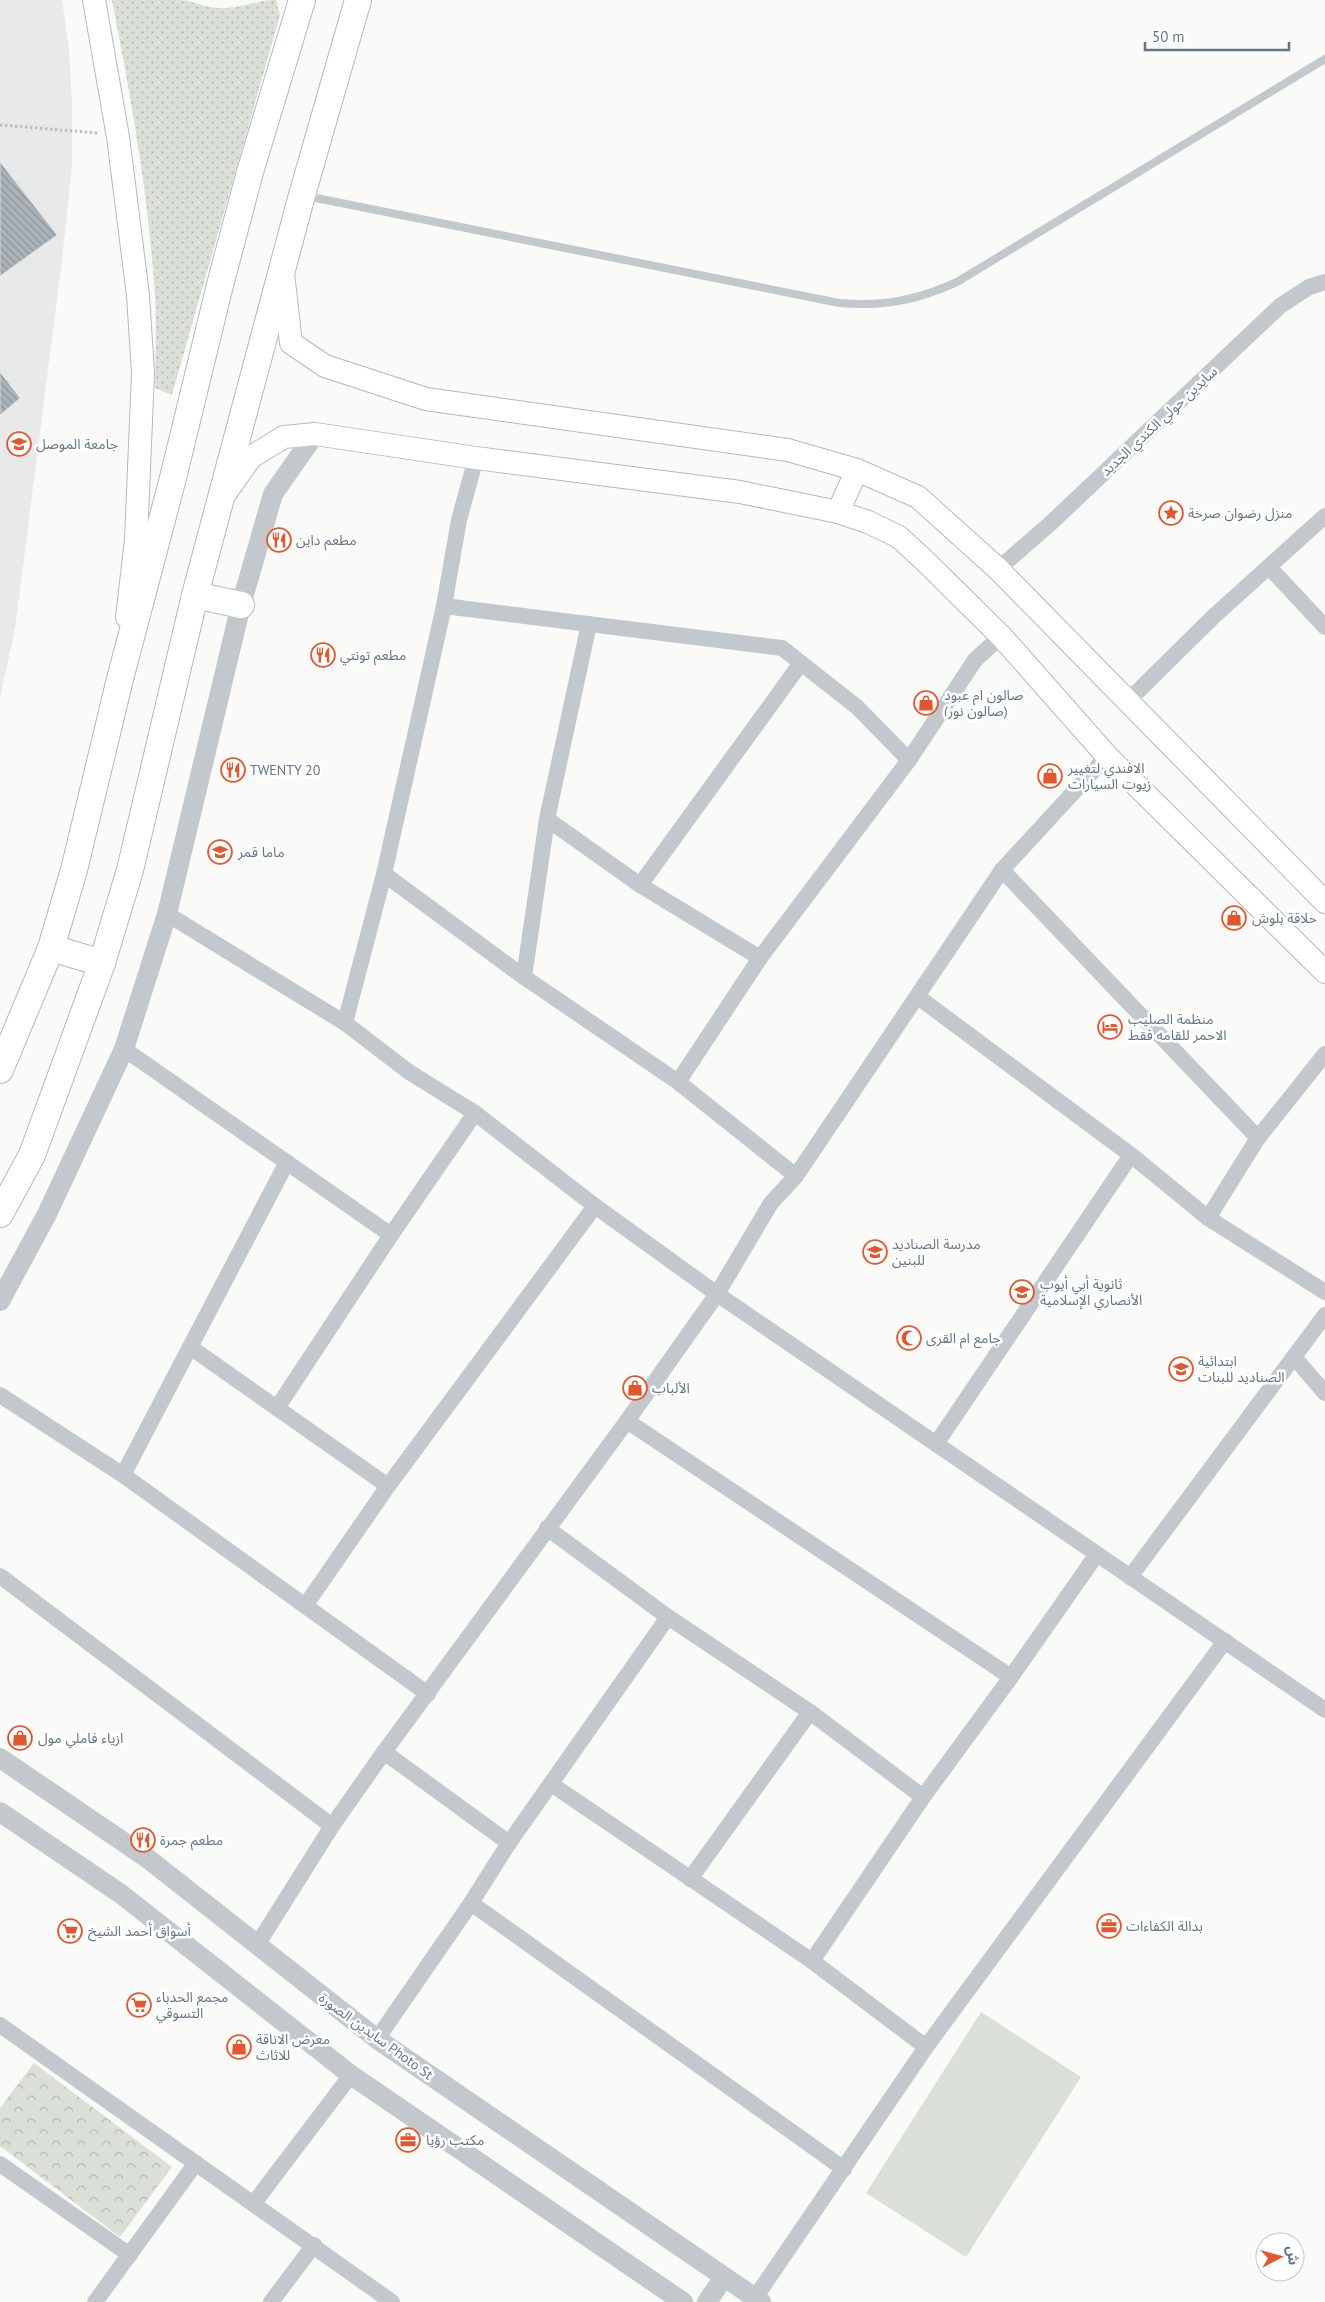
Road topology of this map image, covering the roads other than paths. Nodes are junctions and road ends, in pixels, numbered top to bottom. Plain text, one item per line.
1 (94, 0) edge
2 (302, 0) edge
3 (358, 0) edge
4 (1325, 60) edge
5 (302, 195) junction
6 (282, 269) junction
7 (1325, 282) edge
8 (315, 434) junction
9 (476, 458) junction
10 (857, 470) junction
11 (219, 503) junction
12 (838, 512) junction
13 (1325, 516) edge
14 (1268, 567) junction
15 (998, 569) junction
16 (195, 595) junction
17 (241, 604) junction
18 (444, 606) junction
19 (588, 624) junction
20 (1325, 627) edge
21 (1001, 636) junction
22 (802, 663) junction
23 (120, 679) junction
24 (1128, 701) junction
25 (1107, 756) junction
26 (909, 760) junction
27 (547, 819) junction
28 (1002, 870) junction
29 (384, 874) junction
30 (640, 885) junction
31 (1325, 902) edge
32 (167, 914) junction
33 (51, 948) junction
34 (760, 958) junction
35 (102, 963) junction
36 (1325, 972) edge
37 (524, 977) junction
38 (918, 997) junction
39 (345, 1023) junction
40 (124, 1049) junction
41 (1325, 1054) edge
42 (0, 1070) edge
43 (678, 1082) junction
44 (476, 1112) junction
45 (1258, 1138) junction
46 (1131, 1155) junction
47 (286, 1162) junction
48 (796, 1176) junction
49 (595, 1206) junction
50 (0, 1214) edge
51 (1208, 1218) junction
52 (390, 1235) junction
53 (1325, 1292) edge
54 (717, 1294) junction
55 (0, 1301) edge
56 (1325, 1315) edge
57 (190, 1346) junction
58 (1294, 1357) junction
59 (1325, 1393) edge
60 (0, 1395) edge
61 (277, 1408) junction
62 (628, 1420) junction
63 (936, 1444) junction
64 (123, 1475) junction
65 (388, 1486) junction
66 (547, 1528) junction
67 (1097, 1554) junction
68 (0, 1576) edge
69 (1130, 1577) junction
70 (305, 1606) junction
71 (668, 1617) junction
72 (1225, 1641) junction
73 (1011, 1677) junction
74 (428, 1694) junction
75 (1325, 1710) edge
76 (810, 1712) junction
77 (384, 1752) junction
78 (0, 1758) edge
79 (551, 1784) junction
80 (922, 1796) junction
81 (0, 1812) edge
82 (332, 1826) junction
83 (509, 1843) junction
84 (690, 1879) junction
85 (471, 1903) junction
86 (257, 1945) junction
87 (812, 1961) junction
88 (0, 2025) edge
89 (377, 2039) junction
90 (926, 2047) junction
91 (351, 2075) junction
92 (196, 2163) junction
93 (0, 2164) edge
94 (844, 2169) junction
95 (254, 2203) junction
96 (314, 2245) junction
97 (130, 2255) junction
98 (724, 2277) junction
99 (758, 2300) edge
100 (95, 2302) edge
101 (271, 2302) edge
102 (392, 2302) edge
103 (683, 2302) edge
104 (707, 2302) edge

1 - 23 main road
2 - 23 highway
3 - 5 highway
4 - 5 lane
5 - 6 highway
6 - 10 main road
6 - 11 highway
7 - 15 street, سايدين حولي الكندي الجديد
8 - 9 main road
8 - 11 main road
8 - 17 street
9 - 12 main road
9 - 18 street
10 - 12 main road
10 - 15 main road
11 - 16 highway
12 - 21 main road
13 - 14 street
14 - 20 street
14 - 24 street
15 - 24 main road
16 - 17 highway
16 - 35 highway
17 - 32 street
18 - 19 street
18 - 29 street
19 - 22 street
19 - 27 street
21 - 25 main road
21 - 26 street
22 - 26 street
22 - 30 street
23 - 33 highway
24 - 31 main road
25 - 28 street
25 - 36 main road
26 - 34 street
27 - 30 street
27 - 37 street
28 - 38 street
28 - 45 street
29 - 37 street
29 - 39 street
30 - 34 street
32 - 39 street
32 - 40 street
33 - 35 highway
33 - 42 highway
34 - 43 street
35 - 50 highway
37 - 43 street
38 - 46 street
38 - 48 street
39 - 44 street
40 - 47 street
40 - 55 street
41 - 45 street
43 - 48 street
44 - 49 street
44 - 52 street
45 - 51 street
46 - 51 street
46 - 63 street
47 - 52 street
47 - 57 street
48 - 54 street
49 - 54 street
49 - 65 street
51 - 53 street
52 - 61 street
54 - 62 street
54 - 63 street
56 - 58 street
57 - 61 street
57 - 64 street
58 - 59 street
58 - 69 street
60 - 64 street
61 - 65 street
62 - 66 street
62 - 73 street
63 - 67 street
64 - 70 street
65 - 70 street
66 - 71 street
66 - 74 street
67 - 69 street
67 - 73 street
68 - 82 street
69 - 72 street
70 - 74 street
71 - 76 street
71 - 79 street
72 - 75 street
72 - 90 street
73 - 80 street
74 - 77 street
76 - 80 street
76 - 84 street
77 - 82 street
77 - 83 street
78 - 86 street, سايدين الصورة Photo St
79 - 83 street
79 - 84 street
80 - 87 street
81 - 91 street
82 - 86 street
83 - 85 street
84 - 87 street
85 - 89 street
85 - 94 street
86 - 89 street, سايدين الصورة Photo St
87 - 90 street
88 - 92 street
89 - 98 street, سايدين الصورة Photo St
90 - 94 street
91 - 95 street
91 - 103 street
92 - 95 street
92 - 97 street
93 - 97 street
94 - 99 street
95 - 96 street
96 - 101 street
96 - 102 street
97 - 100 street
98 - 99 street, سايدين الصورة Photo St
98 - 104 street

